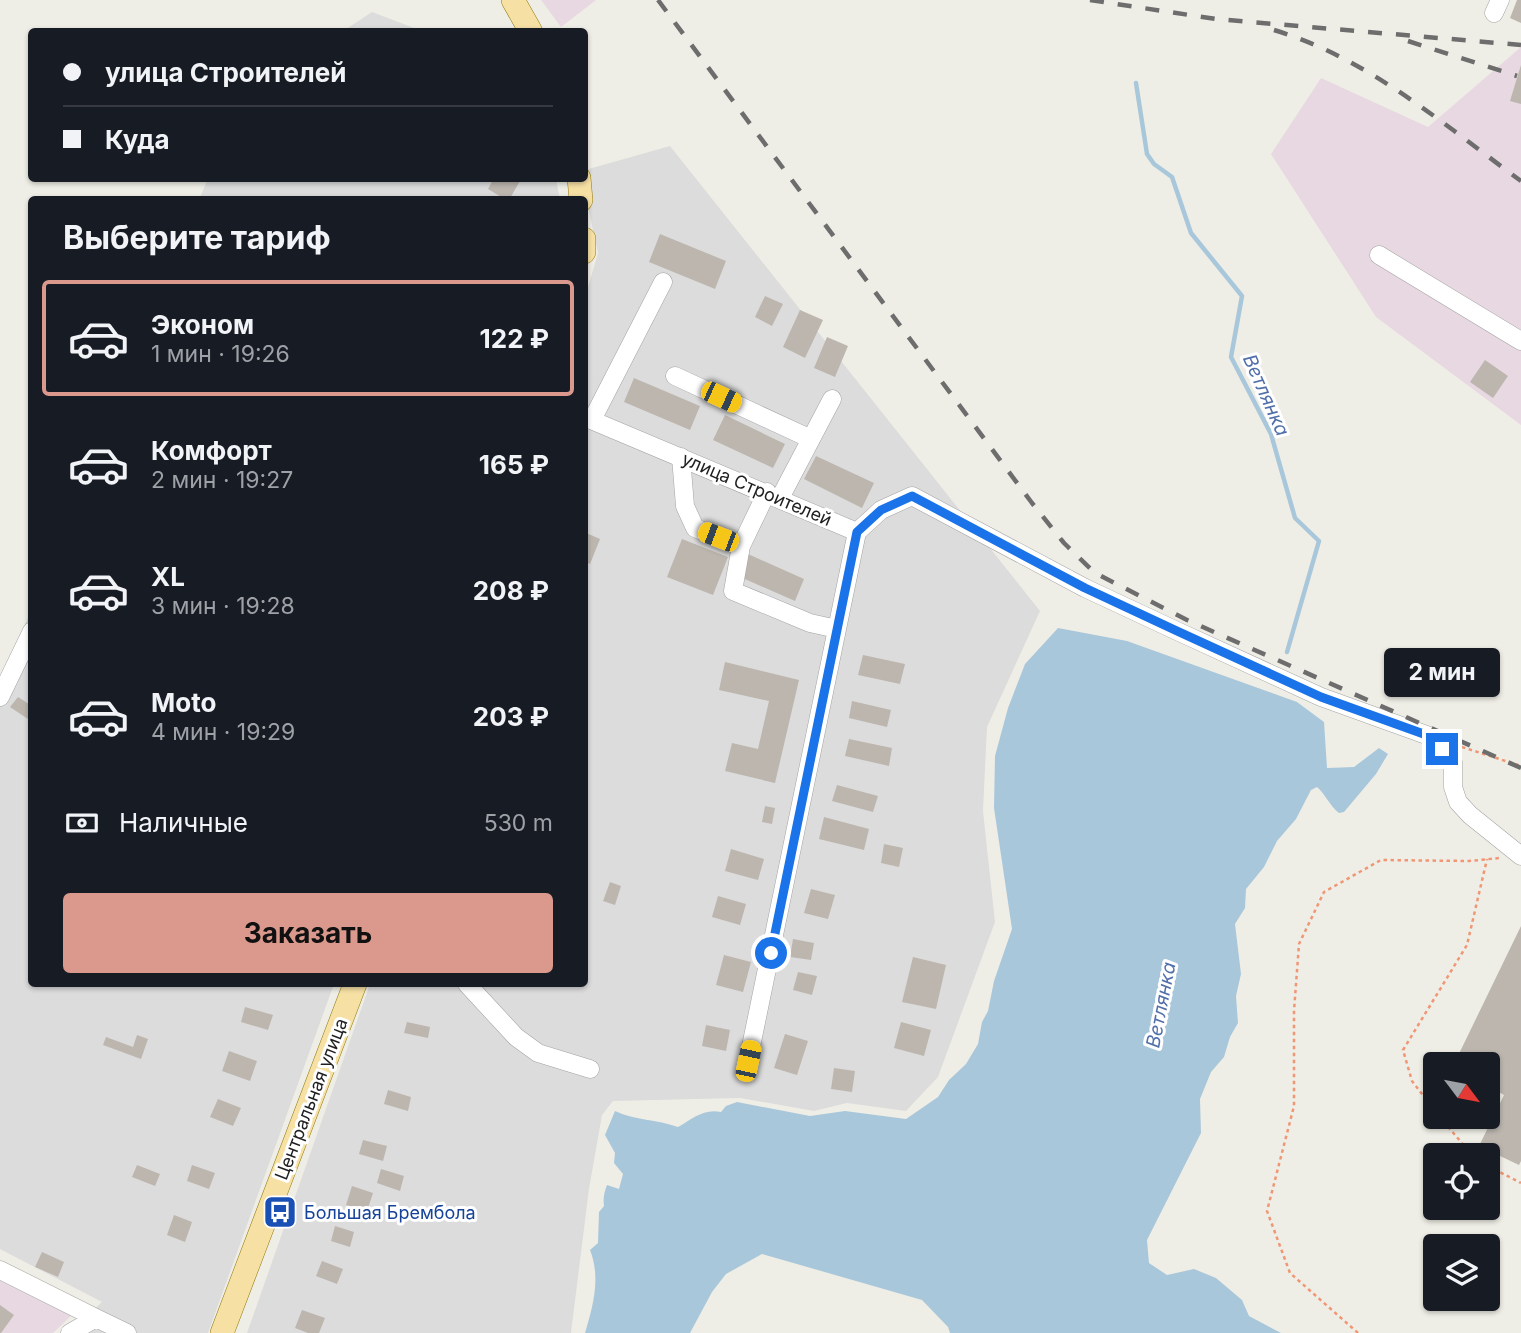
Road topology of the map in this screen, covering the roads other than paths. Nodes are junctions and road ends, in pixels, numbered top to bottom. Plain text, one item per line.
1 (513, 0) edge
2 (529, 28) edge
3 (1379, 255) dead end
4 (663, 282) dead end
5 (1521, 341) edge
6 (675, 376) dead end
7 (832, 399) dead end
8 (588, 419) edge
9 (811, 439) junction
10 (681, 457) junction
11 (773, 495) junction
12 (857, 532) junction
13 (741, 546) junction
14 (837, 629) junction
15 (28, 639) edge
16 (0, 697) edge
17 (1521, 856) edge
18 (354, 987) edge
19 (470, 987) edge
20 (748, 1061) dead end
21 (590, 1069) dead end
22 (0, 1270) edge
23 (96, 1318) junction
24 (70, 1333) edge
25 (127, 1333) edge
26 (222, 1333) edge

1 - 2 main road
3 - 5 street
4 - 8 street
6 - 9 street
7 - 9 street
8 - 10 street, улица Строителей
9 - 11 street
10 - 11 street, улица Строителей
10 - 13 street
11 - 12 street, улица Строителей
11 - 13 street
12 - 14 street
12 - 17 street
13 - 14 street
14 - 20 street
15 - 16 street
18 - 26 main road, Центральная улица
19 - 21 street
22 - 23 street
23 - 24 street
23 - 25 street

